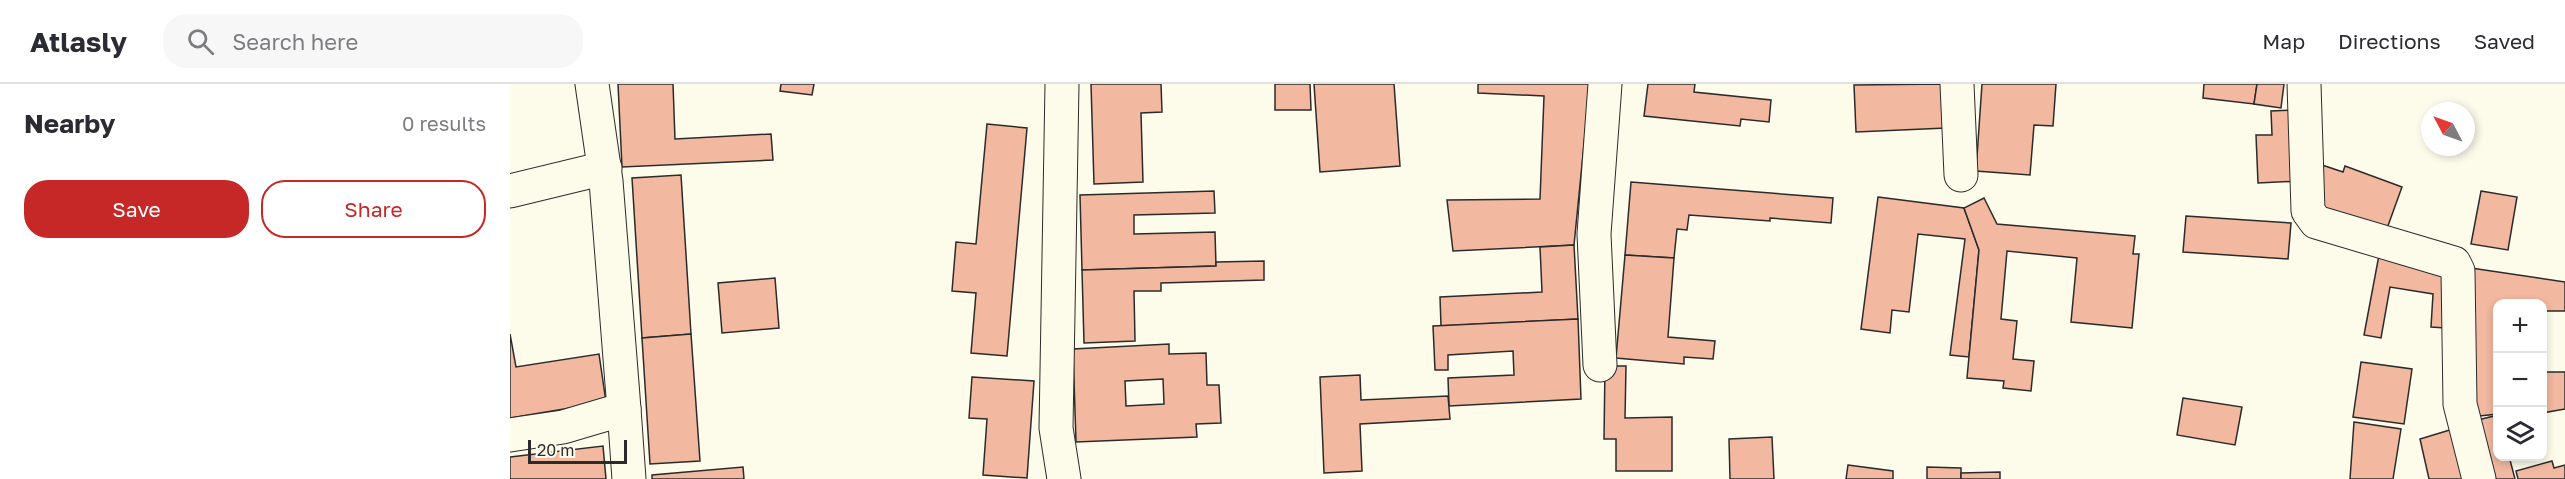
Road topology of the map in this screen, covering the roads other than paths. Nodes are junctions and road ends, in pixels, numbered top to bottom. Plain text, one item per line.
1 (592, 84) edge
2 (1062, 84) edge
3 (1605, 84) edge
4 (1957, 84) edge
5 (2304, 84) edge
6 (605, 168) junction
7 (1961, 175) dead end
8 (510, 191) edge
9 (1600, 365) dead end
10 (624, 409) junction
11 (510, 435) edge
12 (629, 479) edge
13 (1064, 479) edge
14 (2480, 479) edge

1 - 6 street
2 - 13 street
3 - 9 street
4 - 7 street
5 - 14 street
6 - 8 street
6 - 10 street
10 - 11 street
10 - 12 street

